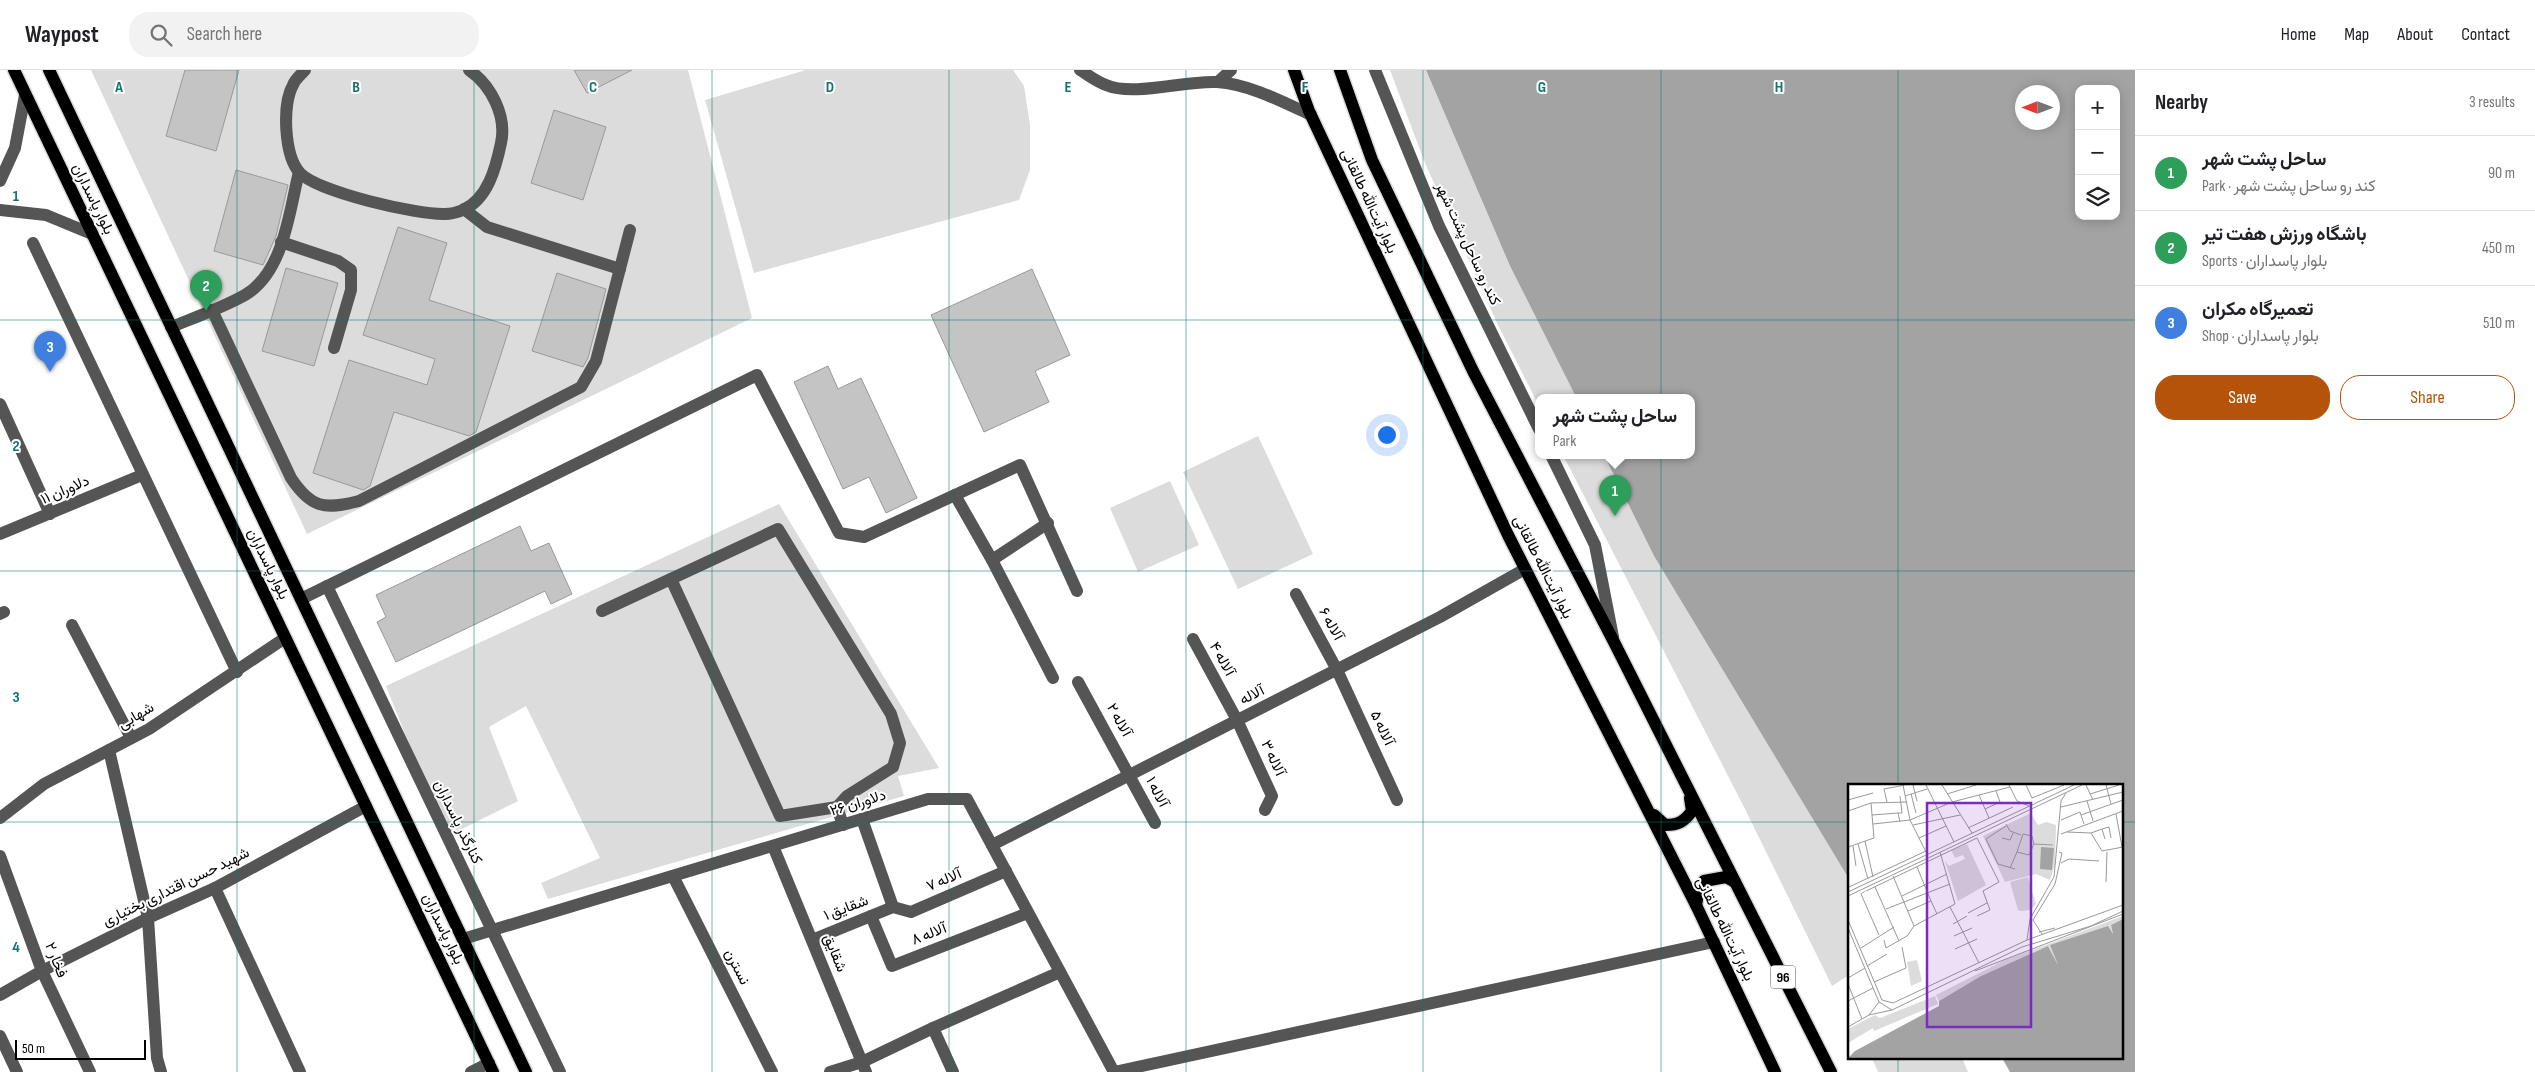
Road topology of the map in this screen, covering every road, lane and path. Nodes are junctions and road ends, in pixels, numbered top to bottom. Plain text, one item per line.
1 (14, 70) edge
2 (49, 70) edge
3 (305, 70) edge
4 (469, 70) edge
5 (1080, 70) edge
6 (1232, 70) edge
7 (1294, 70) edge
8 (1340, 70) edge
9 (1375, 70) edge
10 (1218, 82) junction
11 (26, 95) junction
12 (1311, 115) junction
13 (299, 172) junction
14 (0, 181) edge
15 (464, 209) junction
16 (0, 210) edge
17 (630, 230) dead end
18 (92, 234) junction
19 (281, 242) junction
20 (33, 243) dead end
21 (620, 269) junction
22 (212, 310) junction
23 (171, 327) junction
24 (334, 348) dead end
25 (0, 404) edge
26 (1535, 421) edge
27 (1553, 459) edge
28 (142, 475) junction
29 (955, 495) junction
30 (50, 514) junction
31 (1048, 523) junction
32 (0, 534) edge
33 (992, 560) junction
34 (1525, 569) junction
35 (671, 578) junction
36 (327, 586) junction
37 (1077, 591) dead end
38 (1296, 594) dead end
39 (301, 599) junction
40 (602, 611) dead end
41 (72, 625) dead end
42 (285, 638) junction
43 (1193, 639) dead end
44 (1614, 642) junction
45 (1338, 670) junction
46 (237, 672) junction
47 (1053, 678) dead end
48 (1078, 682) dead end
49 (1238, 720) junction
50 (131, 738) junction
51 (109, 750) junction
52 (1130, 775) junction
53 (1688, 790) junction
54 (1397, 800) dead end
55 (366, 806) junction
56 (837, 806) junction
57 (1265, 810) dead end
58 (1648, 810) junction
59 (0, 818) edge
60 (862, 819) junction
61 (1155, 824) dead end
62 (843, 825) junction
63 (992, 845) junction
64 (773, 846) junction
65 (0, 856) edge
66 (1006, 871) junction
67 (673, 876) junction
68 (1735, 882) junction
69 (215, 888) junction
70 (1696, 905) junction
71 (893, 908) junction
72 (1028, 913) junction
73 (871, 916) junction
74 (148, 918) junction
75 (492, 929) junction
76 (463, 939) junction
77 (812, 940) junction
78 (1714, 942) junction
79 (42, 971) junction
80 (1060, 972) junction
81 (0, 995) edge
82 (933, 1028) junction
83 (0, 1036) edge
84 (864, 1067) edge
85 (491, 1068) edge
86 (17, 1072) edge
87 (90, 1072) edge
88 (161, 1072) edge
89 (300, 1072) edge
90 (471, 1072) edge
91 (526, 1072) edge
92 (560, 1072) edge
93 (772, 1072) edge
94 (830, 1072) edge
95 (953, 1072) edge
96 (1114, 1072) edge
97 (1775, 1072) edge
98 (1831, 1072) edge

1 - 11 main road, بلوار پاسداران
2 - 23 main road, بلوار پاسداران
3 - 13 street
4 - 15 street
5 - 10 street
6 - 10 street
7 - 12 main road, بلوار آیت‌الله طالقانی
8 - 44 main road, بلوار آیت‌الله طالقانی
9 - 26 street, کند رو ساحل پشت شهر
10 - 12 street
11 - 14 street
11 - 18 main road, بلوار پاسداران
12 - 34 main road, بلوار آیت‌الله طالقانی
13 - 15 street
13 - 19 street
15 - 21 street
16 - 18 street
17 - 21 street
18 - 42 main road, بلوار پاسداران
19 - 22 street
19 - 24 street
20 - 28 street
21 - 22 street
22 - 23 street
23 - 39 main road, بلوار پاسداران
25 - 30 street
27 - 44 street
28 - 30 street, دلاوران ۱۱
28 - 46 street
29 - 31 street
29 - 33 street
29 - 36 street
30 - 32 street, دلاوران ۱۱
31 - 33 street
31 - 37 street
33 - 47 street
34 - 45 street, آلاله
34 - 58 main road, بلوار آیت‌الله طالقانی
35 - 40 street
35 - 56 street
35 - 56 street
36 - 39 street
36 - 75 street, کنارگذر پاسداران
38 - 45 street, آلاله ۶
39 - 76 main road, بلوار پاسداران
41 - 50 street
42 - 46 street, شهابی
42 - 55 main road, بلوار پاسداران
43 - 49 street, آلاله ۴
44 - 53 main road, بلوار آیت‌الله طالقانی
45 - 49 street, آلاله
45 - 54 street, آلاله ۵
46 - 50 street, شهابی
48 - 52 street, آلاله ۲
49 - 52 street, آلاله
49 - 57 street, آلاله ۳
50 - 51 street, شهابی
51 - 59 street, شهابی
51 - 74 street
52 - 61 street, آلاله ۱
52 - 63 street, آلاله
53 - 58 main road
53 - 68 main road, بلوار آیت‌الله طالقانی
55 - 69 street, شهید حسن اقتداری بختیاری
55 - 85 main road, بلوار پاسداران
56 - 62 street
58 - 70 main road, بلوار آیت‌الله طالقانی
60 - 62 street, دلاوران ۲۶
60 - 63 street, دلاوران ۲۶
60 - 71 street
62 - 64 street, دلاوران ۲۶
63 - 66 street, دلاوران ۲۶
64 - 67 street, دلاوران ۲۶
64 - 77 street, شقایق
65 - 79 street, فخار ۲
66 - 71 street, آلاله ۷
66 - 72 street, دلاوران ۲۶
67 - 75 street, دلاوران ۲۶
67 - 93 street, نسترن
68 - 70 main road
68 - 98 main road, بلوار آیت‌الله طالقانی / 96
69 - 74 street, شهید حسن اقتداری بختیاری
69 - 89 street
70 - 78 main road, بلوار آیت‌الله طالقانی
71 - 73 street, شقایق ۱
72 - 73 street, آلاله ۸
72 - 80 street, دلاوران ۲۶
73 - 77 street, شقایق ۱
74 - 79 street, شهید حسن اقتداری بختیاری
74 - 88 street
75 - 76 street, دلاوران ۲۶
75 - 92 street, کنارگذر پاسداران
76 - 91 main road, بلوار پاسداران
77 - 84 street, شقایق
78 - 96 street
78 - 97 main road, بلوار آیت‌الله طالقانی
79 - 81 street, شهید حسن اقتداری بختیاری
79 - 87 street, فخار ۲
80 - 82 street
80 - 96 street, دلاوران ۲۶
82 - 84 street
82 - 95 street
83 - 86 street
84 - 94 street
85 - 90 street

